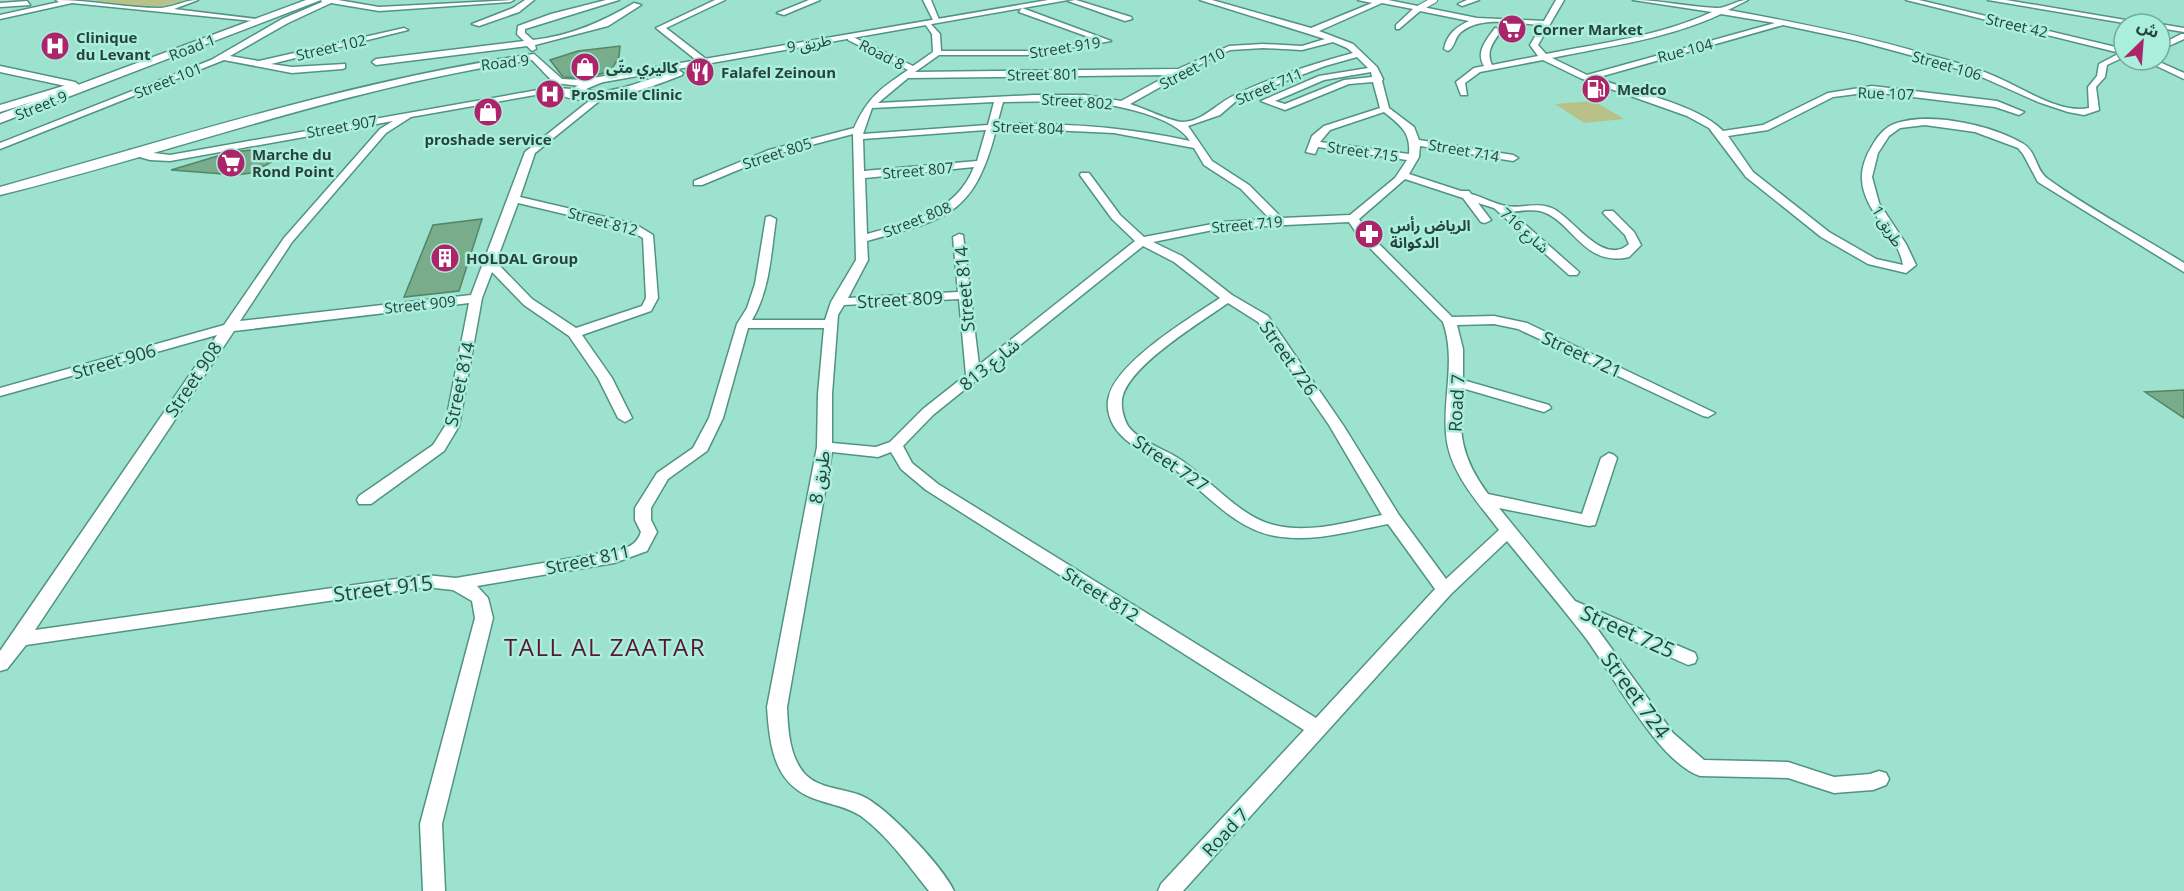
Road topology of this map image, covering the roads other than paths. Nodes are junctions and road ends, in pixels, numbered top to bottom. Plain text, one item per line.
1 (194, 0) edge
2 (302, 0) edge
3 (316, 0) edge
4 (325, 0) edge
5 (331, 0) edge
6 (450, 0) edge
7 (510, 0) edge
8 (530, 0) edge
9 (615, 0) edge
10 (721, 0) edge
11 (816, 0) edge
12 (916, 0) edge
13 (1072, 0) edge
14 (1204, 0) edge
15 (1362, 0) edge
16 (1382, 0) edge
17 (1434, 0) edge
18 (1475, 0) edge
19 (1560, 0) edge
20 (1637, 0) edge
21 (1744, 0) edge
22 (1910, 0) edge
23 (1992, 0) edge
24 (64, 1) edge
25 (928, 1) edge
26 (2013, 2) edge
27 (1462, 4) dead end
28 (0, 5) edge
29 (637, 5) dead end
30 (417, 7) junction
31 (1418, 9) junction
32 (1022, 10) junction
33 (1725, 10) junction
34 (161, 11) junction
35 (781, 13) dead end
36 (0, 17) edge
37 (253, 18) junction
38 (2112, 18) edge
39 (1128, 19) dead end
40 (1477, 20) junction
41 (933, 22) junction
42 (1545, 23) junction
43 (476, 24) dead end
44 (1781, 24) junction
45 (1399, 27) dead end
46 (404, 30) dead end
47 (1498, 30) dead end
48 (1312, 31) junction
49 (851, 38) junction
50 (1335, 39) junction
51 (531, 43) junction
52 (2112, 48) edge
53 (1448, 49) dead end
54 (937, 53) junction
55 (1360, 54) junction
56 (222, 57) junction
57 (534, 57) junction
58 (1540, 57) junction
59 (2112, 59) edge
60 (704, 61) junction
61 (376, 62) dead end
62 (258, 64) junction
63 (342, 66) dead end
64 (1489, 67) junction
65 (0, 69) edge
66 (908, 72) junction
67 (1183, 72) junction
68 (20, 74) junction
69 (1377, 74) junction
70 (1589, 77) junction
71 (605, 78) junction
72 (0, 81) edge
73 (554, 85) junction
74 (76, 87) junction
75 (1464, 93) dead end
76 (600, 96) junction
77 (999, 99) junction
78 (1120, 104) junction
79 (869, 106) junction
80 (1385, 109) junction
81 (0, 111) edge
82 (2019, 112) dead end
83 (410, 114) junction
84 (0, 120) edge
85 (1108, 122) junction
86 (993, 125) junction
87 (1182, 125) junction
88 (858, 134) junction
89 (1723, 134) junction
90 (1415, 142) junction
91 (0, 146) edge
92 (1198, 146) junction
93 (133, 152) junction
94 (1513, 158) dead end
95 (1413, 159) junction
96 (979, 164) junction
97 (858, 175) junction
98 (1085, 175) dead end
99 (1405, 176) junction
100 (698, 183) dead end
101 (0, 190) edge
102 (1465, 193) junction
103 (513, 199) junction
104 (1503, 209) junction
105 (1609, 213) dead end
106 (1353, 218) junction
107 (770, 219) dead end
108 (1277, 220) junction
109 (1485, 220) dead end
110 (959, 237) dead end
111 (863, 239) junction
112 (1142, 241) junction
113 (490, 263) junction
114 (2182, 266) edge
115 (1573, 272) dead end
116 (964, 295) junction
117 (476, 298) junction
118 (1228, 298) junction
119 (837, 302) junction
120 (1449, 321) junction
121 (743, 324) junction
122 (831, 324) junction
123 (227, 328) junction
124 (574, 333) junction
125 (973, 377) junction
126 (1456, 382) junction
127 (0, 392) edge
128 (1544, 408) dead end
129 (1708, 413) dead end
130 (625, 418) dead end
131 (895, 445) junction
132 (825, 447) junction
133 (1609, 458) dead end
134 (365, 500) dead end
135 (1485, 500) junction
136 (1392, 518) junction
137 (1508, 531) junction
138 (457, 584) junction
139 (1444, 590) junction
140 (1568, 605) junction
141 (20, 639) junction
142 (1688, 658) dead end
143 (0, 664) edge
144 (1319, 730) junction
145 (1879, 779) dead end
146 (434, 891) edge
147 (943, 891) edge
148 (1169, 891) edge

1 - 34 street
2 - 37 main road, Street 9
3 - 74 main road, Road 1
4 - 5 street
5 - 30 street
5 - 56 street, Street 101
6 - 30 street
7 - 30 street
8 - 43 street
9 - 51 street
10 - 60 street
11 - 35 street
12 - 25 street
13 - 32 street
13 - 39 street
13 - 41 street, 9 طريق
14 - 48 street
15 - 16 street
16 - 31 street
16 - 48 street
17 - 31 street
18 - 27 street
19 - 42 street
20 - 33 street, Street 106
21 - 33 street
22 - 52 street, Street 42
23 - 26 street
24 - 28 street
24 - 34 street
24 - 36 street
25 - 41 street
26 - 38 street
29 - 51 street
31 - 40 street
31 - 45 street
32 - 41 street
32 - 54 street, Street 919
33 - 44 street, Street 106
33 - 58 street
34 - 37 street
37 - 74 main road, Street 9
40 - 42 street
40 - 53 street
41 - 49 street
41 - 54 street
41 - 60 street, 9 طريق
42 - 58 street
44 - 59 street, Street 106
44 - 70 street, Rue 104
46 - 62 street, Street 102
47 - 64 street
48 - 50 street
49 - 66 street, Road 8
49 - 76 street
50 - 55 street
50 - 67 street, Street 710
51 - 57 street
51 - 61 street
54 - 66 street, طريق 8
55 - 69 street
55 - 87 street, Street 711
56 - 62 street
56 - 91 street, Street 101
57 - 73 street, Road 9
57 - 93 street, Road 9
58 - 64 street
58 - 70 street, طريق 1
60 - 71 street, 9 طريق
62 - 63 street
64 - 75 street
65 - 68 street
66 - 67 street, Street 801
66 - 79 street, طريق 8
67 - 78 street, Street 710
68 - 72 street
68 - 74 street
69 - 69 street
69 - 80 street
70 - 89 street, طريق 1
71 - 73 street, 9 طريق
71 - 76 street
73 - 76 street
73 - 83 street, Street 907
74 - 81 main road, Street 9
74 - 84 main road, Road 1
76 - 103 street, Street 909
77 - 78 street, Street 802
77 - 79 street, Street 802
77 - 86 street, Street 808
78 - 85 street
78 - 87 street, Street 802
79 - 88 street, طريق 8
80 - 90 street
80 - 95 street, Street 715
82 - 89 street, Rue 107
83 - 93 street, Street 907
83 - 123 street, Street 908
85 - 86 street, Street 804
85 - 92 street, Street 804
86 - 88 street, Street 804
86 - 96 street, Street 808
87 - 92 street
88 - 97 street, طريق 8
88 - 100 street, Street 805
89 - 114 street, طريق 1
90 - 94 street, Street 714
90 - 95 street
92 - 108 street
93 - 101 street, Road 9
95 - 99 street
96 - 97 street, Street 807
96 - 111 street, Street 808
97 - 111 street, طريق 8
98 - 112 street, Street 726
99 - 102 street, شارع 716
99 - 106 street
102 - 104 street, شارع 716
102 - 109 street
103 - 113 street, Street 909
103 - 124 street, Street 812
104 - 105 street
104 - 115 street, شارع 716
106 - 108 street, Street 719
106 - 120 street, Road 7
107 - 121 street, Street 811
108 - 112 street, Street 719
110 - 116 street, Street 814
111 - 119 street, طريق 8
112 - 118 street, Street 726
112 - 125 street, شارع 813
113 - 117 street, Street 909
113 - 124 street
116 - 119 street, Street 809
116 - 125 street, Street 814
117 - 123 street, Street 909
117 - 134 street, Street 814
118 - 136 street, Street 726
118 - 136 street, Street 727
119 - 122 street, طريق 8
120 - 126 street, Road 7
120 - 129 street, Street 721
121 - 122 street
121 - 138 street, Street 811
122 - 132 street, طريق 8
123 - 127 street, Street 906
123 - 141 street, Street 908
124 - 130 street
125 - 131 street, شارع 813
126 - 128 street
126 - 135 street, Road 7
131 - 132 street
131 - 144 street, Street 812
132 - 147 street, طريق 8
133 - 135 street
135 - 137 street, Road 7
136 - 139 street, Street 726
137 - 139 street, Road 7
137 - 140 street, Street 724
138 - 141 street, Street 915
138 - 146 street, Street 915
139 - 144 street, Road 7
140 - 142 street, Street 725
140 - 145 street, Street 724
141 - 143 street, Street 908
144 - 148 street, Road 7

